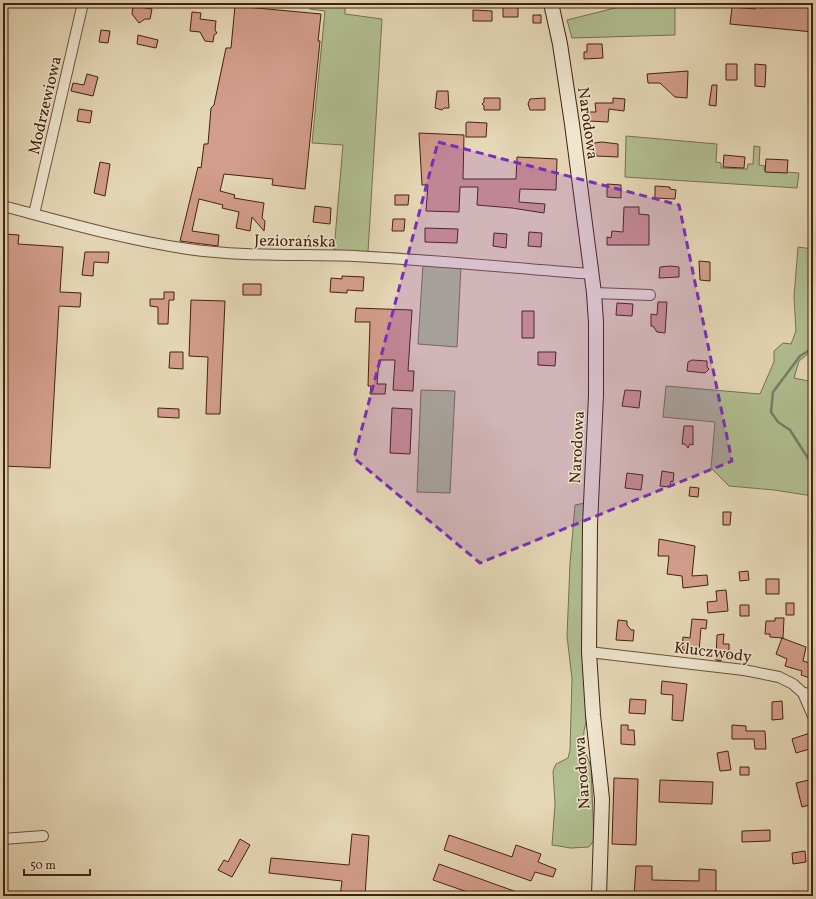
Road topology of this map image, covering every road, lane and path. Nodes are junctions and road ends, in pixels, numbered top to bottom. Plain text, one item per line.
1 (83, 3) edge
2 (551, 3) edge
3 (3, 206) edge
4 (34, 214) junction
5 (592, 274) junction
6 (594, 293) junction
7 (650, 295) dead end
8 (589, 652) junction
9 (809, 693) edge
10 (813, 716) edge
11 (43, 836) dead end
12 (3, 840) edge
13 (599, 896) edge

1 - 4 street, Modrzewiowa
2 - 5 street, Narodowa
3 - 4 street, Jeziorańska
4 - 5 street, Jeziorańska
5 - 6 street, Narodowa
6 - 7 street
6 - 8 street, Narodowa
8 - 9 street, Kluczwody
8 - 13 street, Narodowa
9 - 10 street, Kluczwody
11 - 12 street

